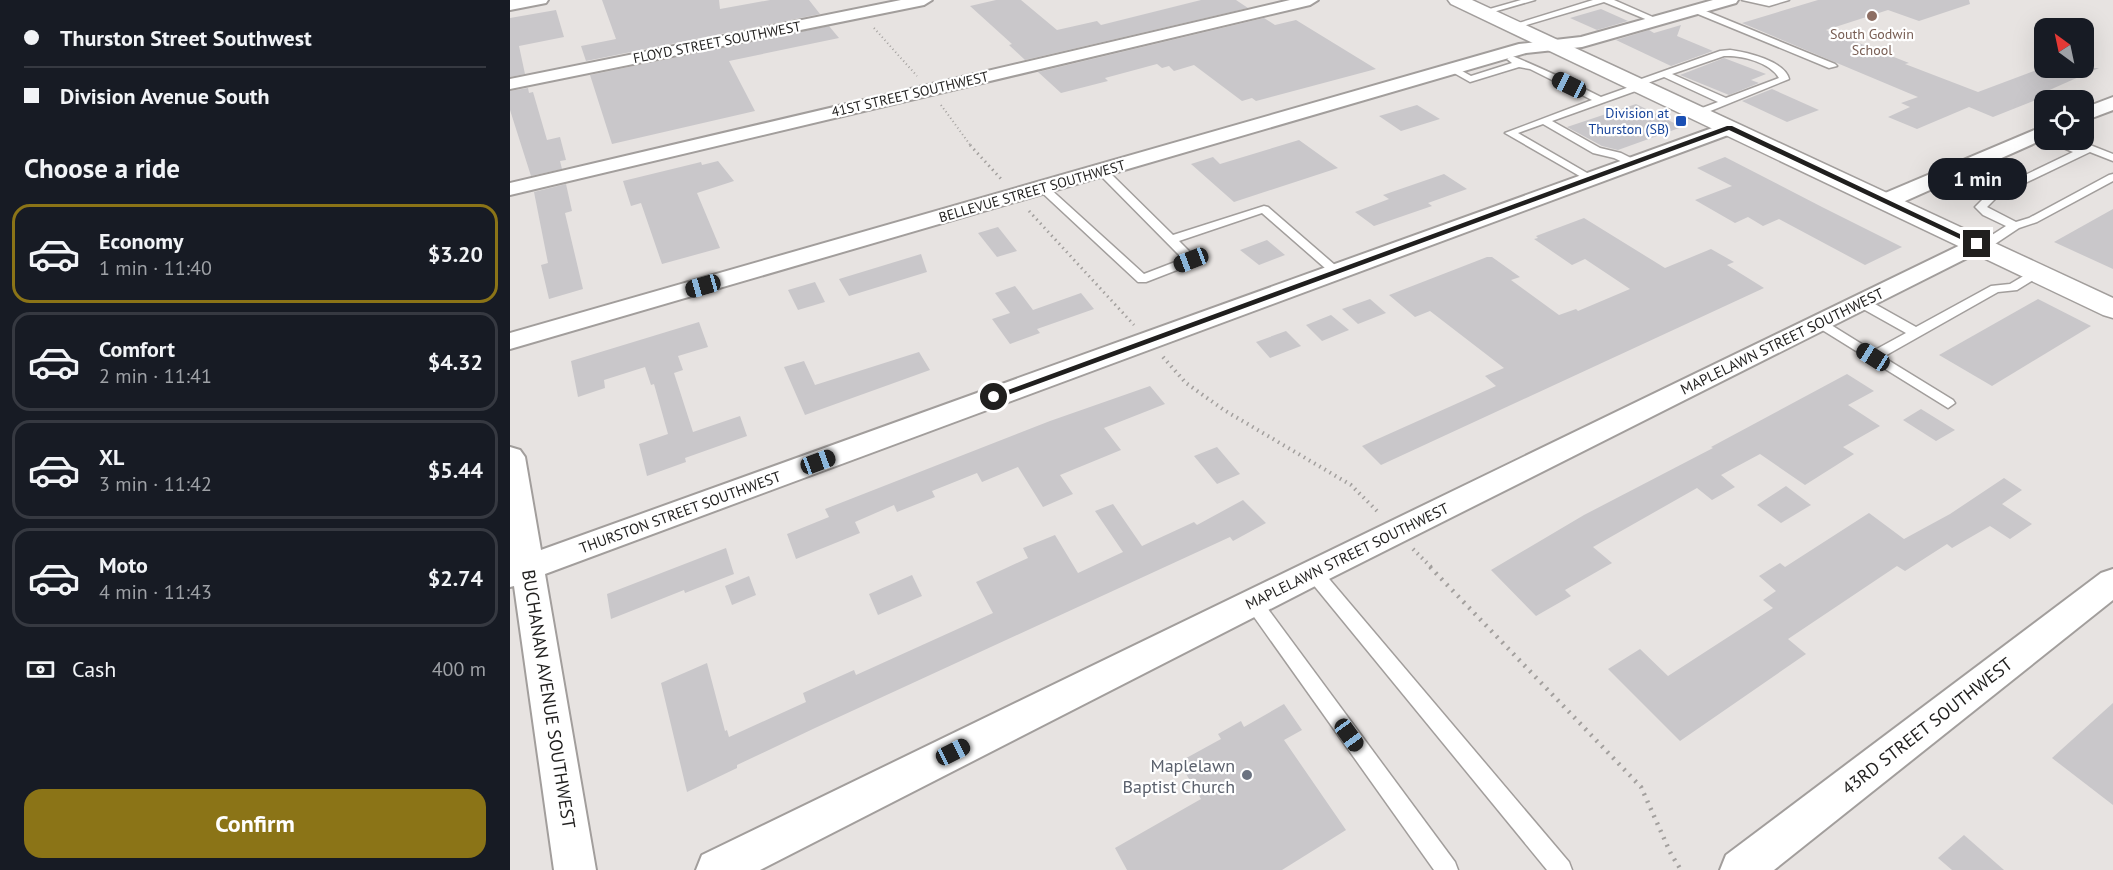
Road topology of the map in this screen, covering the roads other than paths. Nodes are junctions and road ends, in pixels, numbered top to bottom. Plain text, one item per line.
1 (540, 0) edge
2 (924, 0) edge
3 (1310, 0) edge
4 (1457, 0) edge
5 (1531, 0) edge
6 (1604, 0) edge
7 (1730, 0) edge
8 (1746, 0) edge
9 (1785, 0) edge
10 (510, 5) edge
11 (1695, 10) junction
12 (1483, 12) junction
13 (1658, 21) junction
14 (1513, 27) junction
15 (1555, 46) junction
16 (1512, 59) junction
17 (1832, 66) dead end
18 (1664, 74) junction
19 (510, 84) edge
20 (1638, 85) junction
21 (1600, 100) junction
22 (1726, 102) junction
23 (2113, 103) edge
24 (2094, 111) edge
25 (1698, 113) junction
26 (1544, 121) junction
27 (1730, 128) junction
28 (2034, 140) edge
29 (2077, 150) edge
30 (2082, 152) junction
31 (2113, 158) edge
32 (1633, 163) junction
33 (1102, 171) junction
34 (2113, 177) edge
35 (1590, 179) junction
36 (1043, 188) junction
37 (510, 189) edge
38 (1886, 201) junction
39 (2015, 226) junction
40 (1171, 240) junction
41 (1980, 246) junction
42 (1337, 272) junction
43 (2037, 272) junction
44 (1861, 302) junction
45 (2113, 309) edge
46 (1818, 323) junction
47 (1916, 333) junction
48 (510, 341) edge
49 (1873, 357) junction
50 (1948, 402) dead end
51 (510, 457) edge
52 (520, 571) edge
53 (1312, 572) junction
54 (2113, 582) edge
55 (1253, 602) junction
56 (575, 870) edge
57 (717, 870) edge
58 (1447, 870) edge
59 (1561, 870) edge
60 (1741, 870) edge

1 - 10 street
2 - 19 street, FLOYD STREET SOUTHWEST
3 - 37 street, 41ST STREET SOUTHWEST
4 - 12 main road
5 - 12 lane
6 - 13 lane
6 - 14 lane
7 - 11 street, BELLEVUE STREET SOUTHWEST
8 - 9 lane
11 - 13 street, BELLEVUE STREET SOUTHWEST
11 - 17 lane
12 - 14 main road
13 - 15 street, BELLEVUE STREET SOUTHWEST
14 - 15 main road
15 - 16 street, BELLEVUE STREET SOUTHWEST
15 - 20 main road
16 - 21 lane
16 - 33 street, BELLEVUE STREET SOUTHWEST
18 - 20 lane
18 - 22 lane
18 - 22 lane
20 - 21 lane
20 - 25 main road
21 - 26 lane
22 - 25 lane
23 - 24 street
25 - 27 main road
26 - 32 lane
26 - 35 lane
27 - 32 street, THURSTON STREET SOUTHWEST
27 - 38 main road
28 - 38 street
29 - 30 lane
30 - 31 lane
30 - 39 lane
32 - 35 street, THURSTON STREET SOUTHWEST
33 - 36 street, BELLEVUE STREET SOUTHWEST
33 - 40 lane
34 - 39 lane
35 - 42 street, THURSTON STREET SOUTHWEST
36 - 40 lane
36 - 48 street, BELLEVUE STREET SOUTHWEST
38 - 41 main road
39 - 41 lane
40 - 42 lane
41 - 43 main road
41 - 44 street, MAPLELAWN STREET SOUTHWEST
42 - 52 street, THURSTON STREET SOUTHWEST
43 - 45 main road
43 - 47 lane
44 - 46 street, MAPLELAWN STREET SOUTHWEST
44 - 47 lane
46 - 49 lane
46 - 53 street, MAPLELAWN STREET SOUTHWEST
47 - 49 lane
49 - 50 lane
51 - 52 street, BUCHANAN AVENUE SOUTHWEST
52 - 56 street, BUCHANAN AVENUE SOUTHWEST
53 - 55 street, MAPLELAWN STREET SOUTHWEST
53 - 59 lane
54 - 60 street, 43RD STREET SOUTHWEST
55 - 57 street, MAPLELAWN STREET SOUTHWEST
55 - 58 lane

